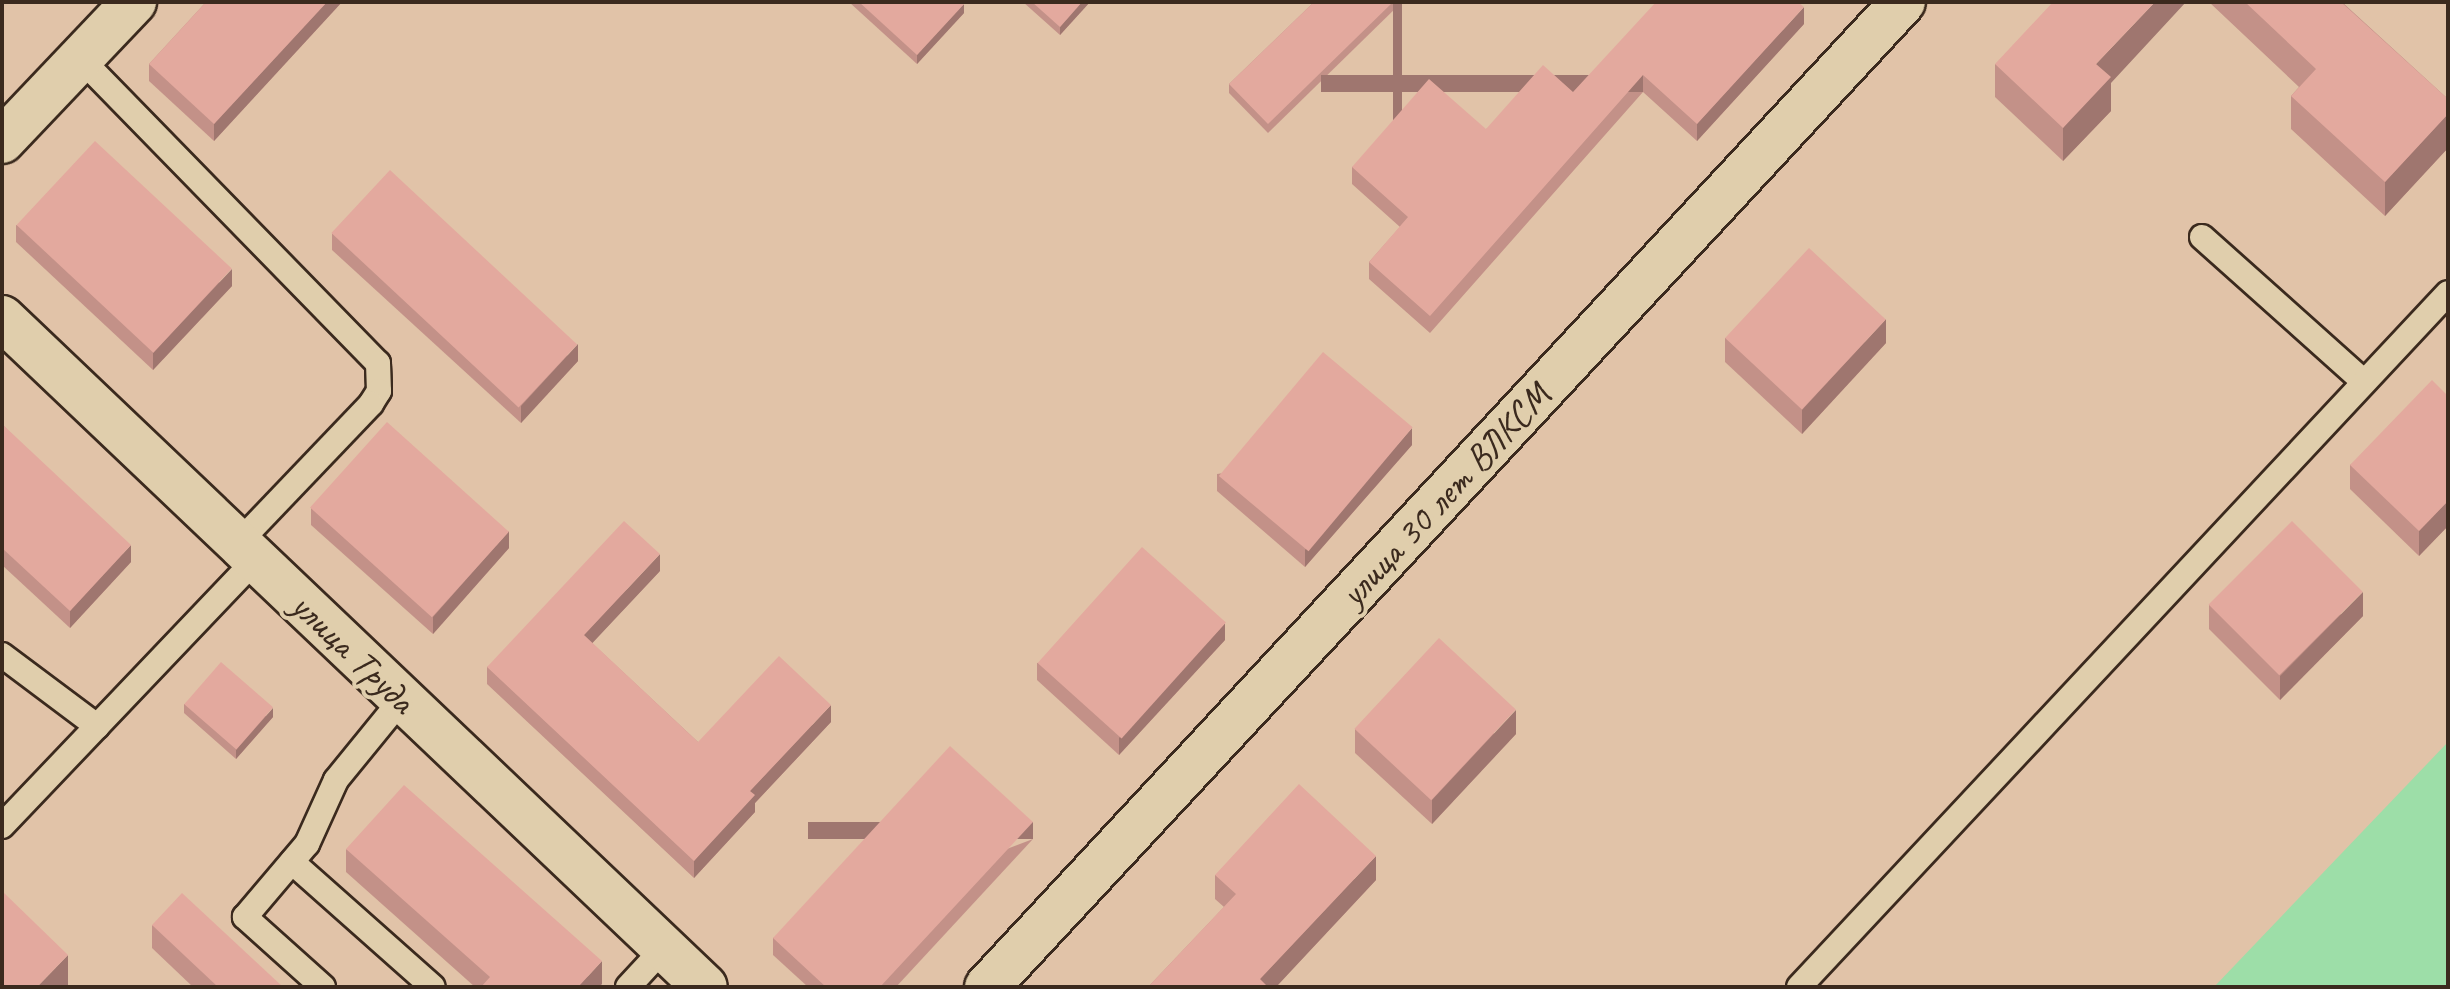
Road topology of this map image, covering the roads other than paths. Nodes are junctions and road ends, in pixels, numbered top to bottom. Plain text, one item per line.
1 (134, 2) edge
2 (1903, 2) edge
3 (81, 59) junction
4 (2, 141) edge
5 (2202, 237) dead end
6 (2448, 293) edge
7 (2, 318) edge
8 (2361, 379) junction
9 (246, 552) junction
10 (2, 655) edge
11 (402, 699) junction
12 (97, 726) junction
13 (2, 826) edge
14 (292, 862) junction
15 (664, 948) junction
16 (323, 987) edge
17 (433, 987) edge
18 (628, 987) edge
19 (705, 987) edge
20 (987, 987) edge
21 (1799, 987) edge

1 - 3 street
2 - 20 street, улица 30 лет ВЛКСМ
3 - 4 street
3 - 9 lane
5 - 8 lane
6 - 8 lane
7 - 9 street, улица Труда
8 - 21 lane
9 - 11 street, улица Труда
9 - 12 lane
10 - 12 lane
11 - 14 lane
11 - 15 street, улица Труда
12 - 13 lane
14 - 16 lane
14 - 17 lane
15 - 18 lane
15 - 19 street, улица Труда

